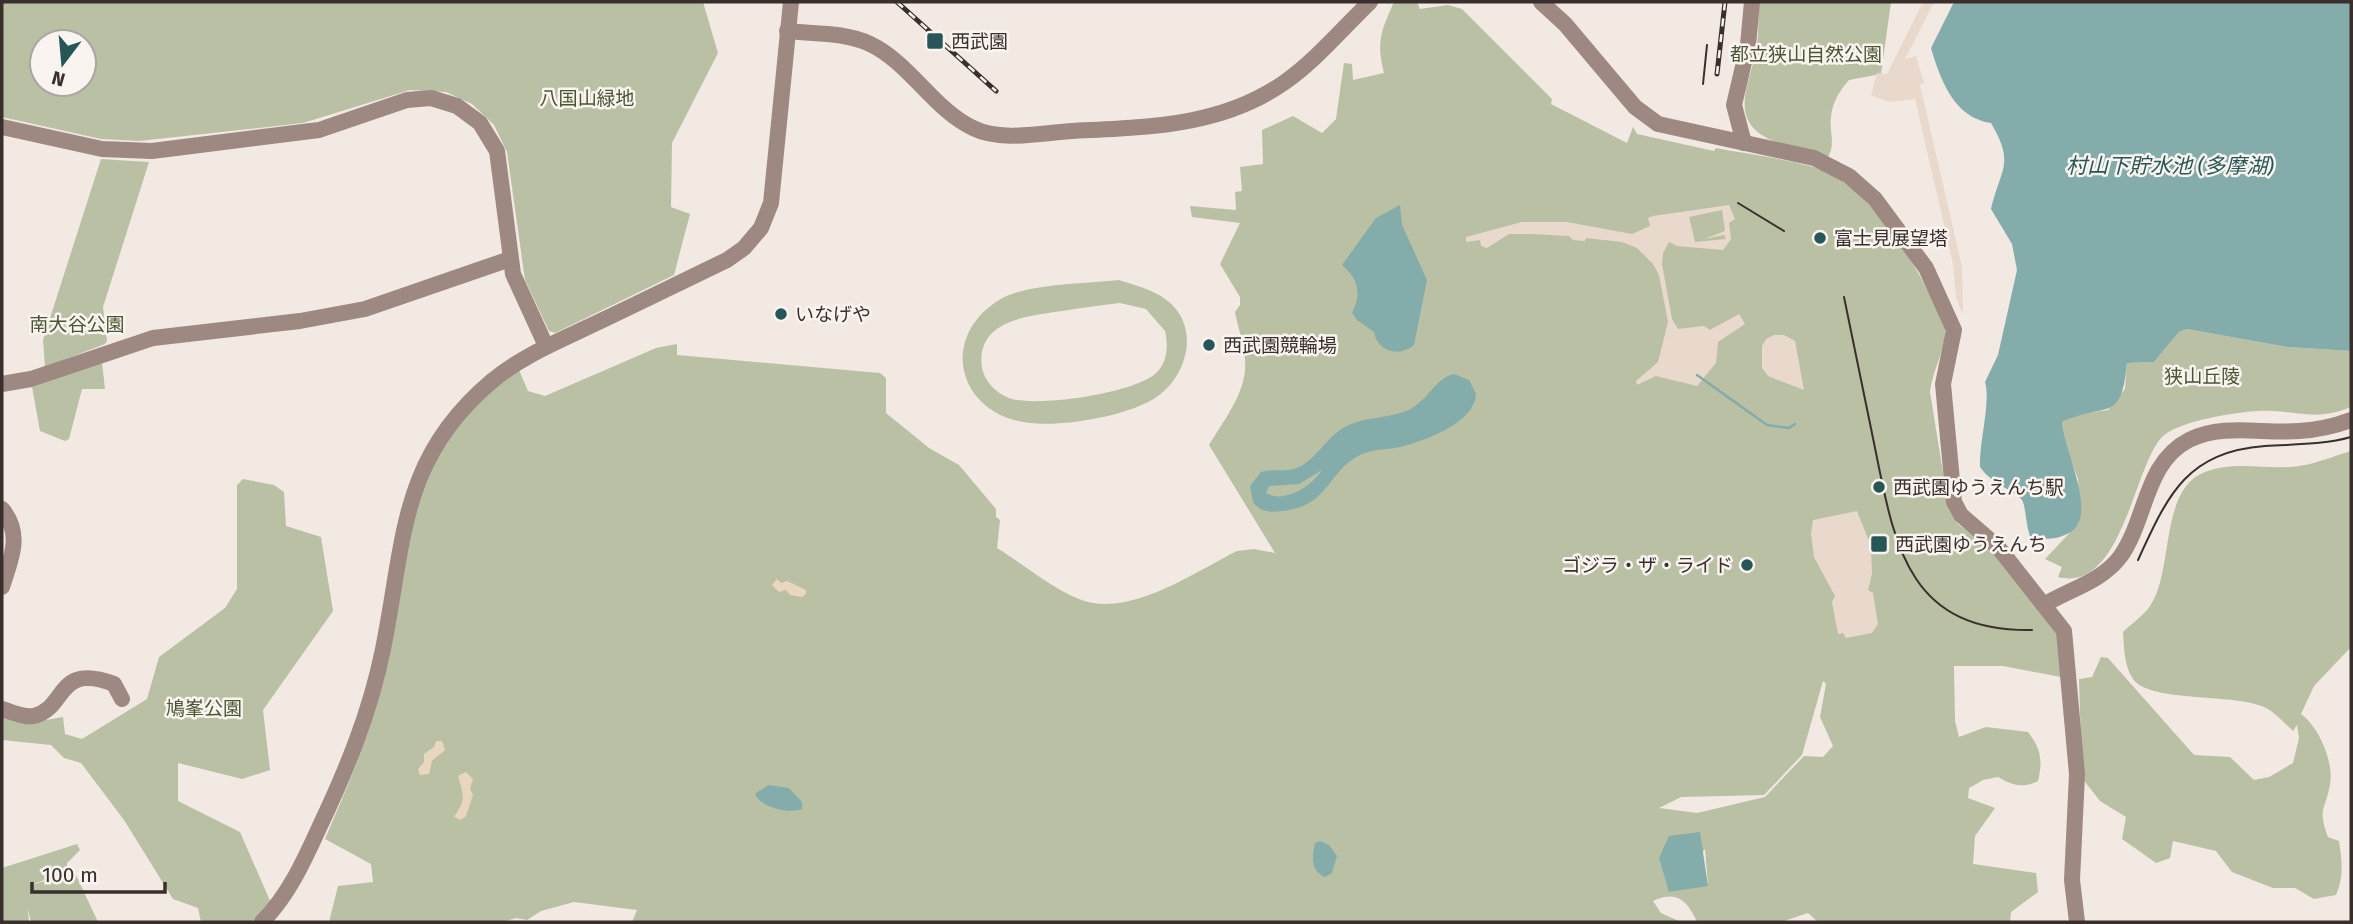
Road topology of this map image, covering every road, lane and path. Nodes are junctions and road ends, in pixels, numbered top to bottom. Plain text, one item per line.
1 (791, 2) edge
2 (1370, 2) edge
3 (1541, 2) edge
4 (1752, 2) edge
5 (787, 31) junction
6 (2, 127) edge
7 (1744, 143) junction
8 (510, 259) junction
9 (546, 346) junction
10 (2, 384) edge
11 (2351, 420) edge
12 (2, 509) edge
13 (2, 587) edge
14 (2044, 605) junction
15 (122, 699) dead end
16 (2, 709) edge
17 (262, 922) edge
18 (2077, 922) edge

1 - 5 street
2 - 5 street
3 - 7 street
4 - 7 street
5 - 9 street
6 - 8 street
7 - 14 street
8 - 9 street
8 - 10 street
9 - 17 street
11 - 14 street
12 - 13 street
14 - 18 street
15 - 16 street

